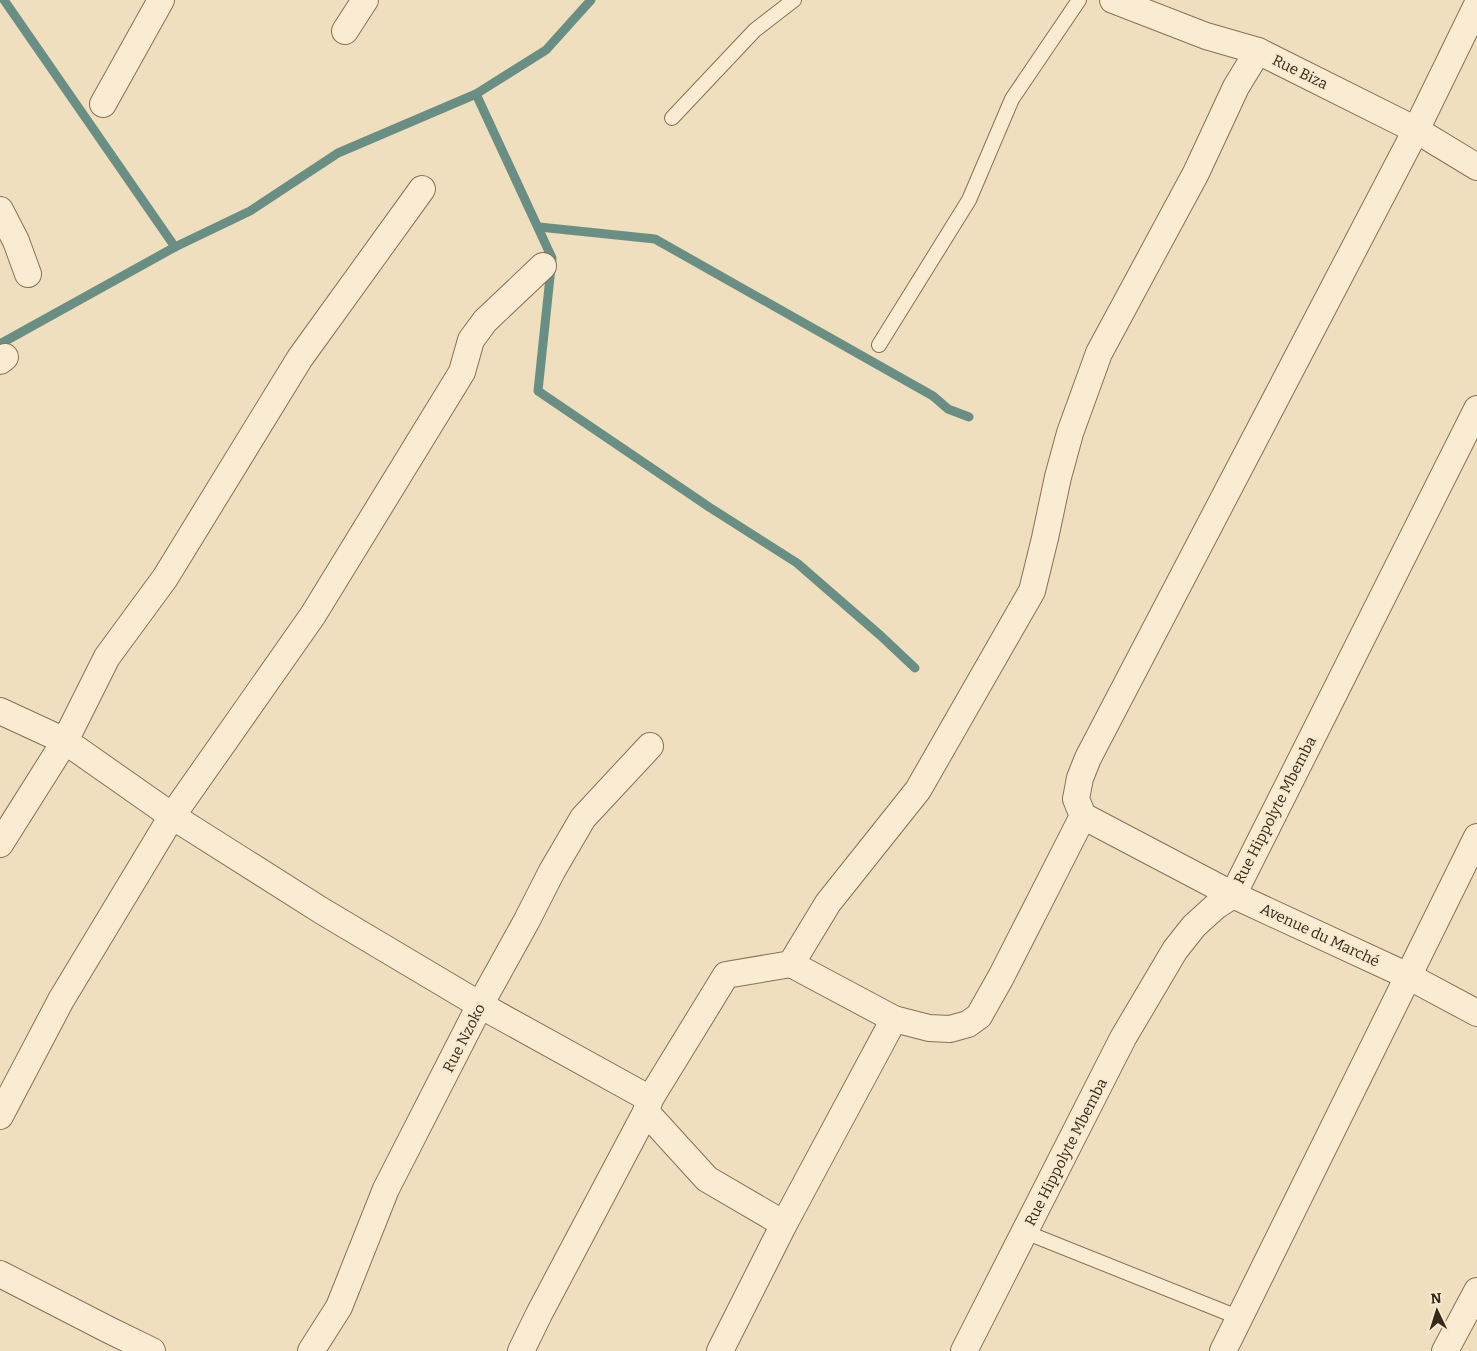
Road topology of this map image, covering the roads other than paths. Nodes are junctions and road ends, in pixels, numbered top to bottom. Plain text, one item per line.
1 (161, 0) edge
2 (365, 0) edge
3 (794, 0) edge
4 (1079, 0) edge
5 (1113, 0) edge
6 (1477, 5) edge
7 (345, 31) dead end
8 (1258, 51) junction
9 (103, 104) dead end
10 (672, 118) dead end
11 (1416, 130) junction
12 (1477, 166) edge
13 (422, 189) dead end
14 (0, 210) edge
15 (543, 266) dead end
16 (28, 274) dead end
17 (879, 345) dead end
18 (1477, 409) edge
19 (0, 712) edge
20 (65, 740) junction
21 (650, 746) dead end
22 (172, 816) junction
23 (1083, 816) junction
24 (1477, 838) edge
25 (0, 844) edge
26 (1233, 894) junction
27 (791, 964) junction
28 (1408, 976) junction
29 (480, 1005) junction
30 (1477, 1012) edge
31 (894, 1019) junction
32 (648, 1106) junction
33 (0, 1116) edge
34 (784, 1224) junction
35 (1025, 1232) junction
36 (0, 1274) edge
37 (1477, 1291) edge
38 (1240, 1318) junction
39 (152, 1351) edge
40 (311, 1351) edge
41 (521, 1351) edge
42 (720, 1351) edge
43 (964, 1351) edge
44 (1223, 1351) edge
45 (1445, 1351) edge

1 - 9 street
2 - 7 street
3 - 10 lane
4 - 17 lane
5 - 8 street, Rue Biza
6 - 11 street
8 - 11 street, Rue Biza
8 - 27 street
11 - 12 street, Rue Biza
11 - 23 street
13 - 20 street
14 - 16 street
15 - 22 street
18 - 26 street, Rue Hippolyte Mbemba
19 - 20 street
20 - 22 street
20 - 25 street
21 - 29 street, Rue Nzoko
22 - 29 street
22 - 33 street
23 - 26 street, Avenue du Marché
23 - 31 street
24 - 28 street
26 - 28 street, Avenue du Marché
26 - 35 street, Rue Hippolyte Mbemba
27 - 31 street
27 - 32 street
28 - 30 street, Avenue du Marché
28 - 38 street
29 - 32 street
29 - 40 street, Rue Nzoko
31 - 34 street
32 - 34 street
32 - 41 street
34 - 42 street
35 - 38 lane
35 - 43 street, Rue Hippolyte Mbemba
36 - 39 street
37 - 45 street
38 - 44 street

